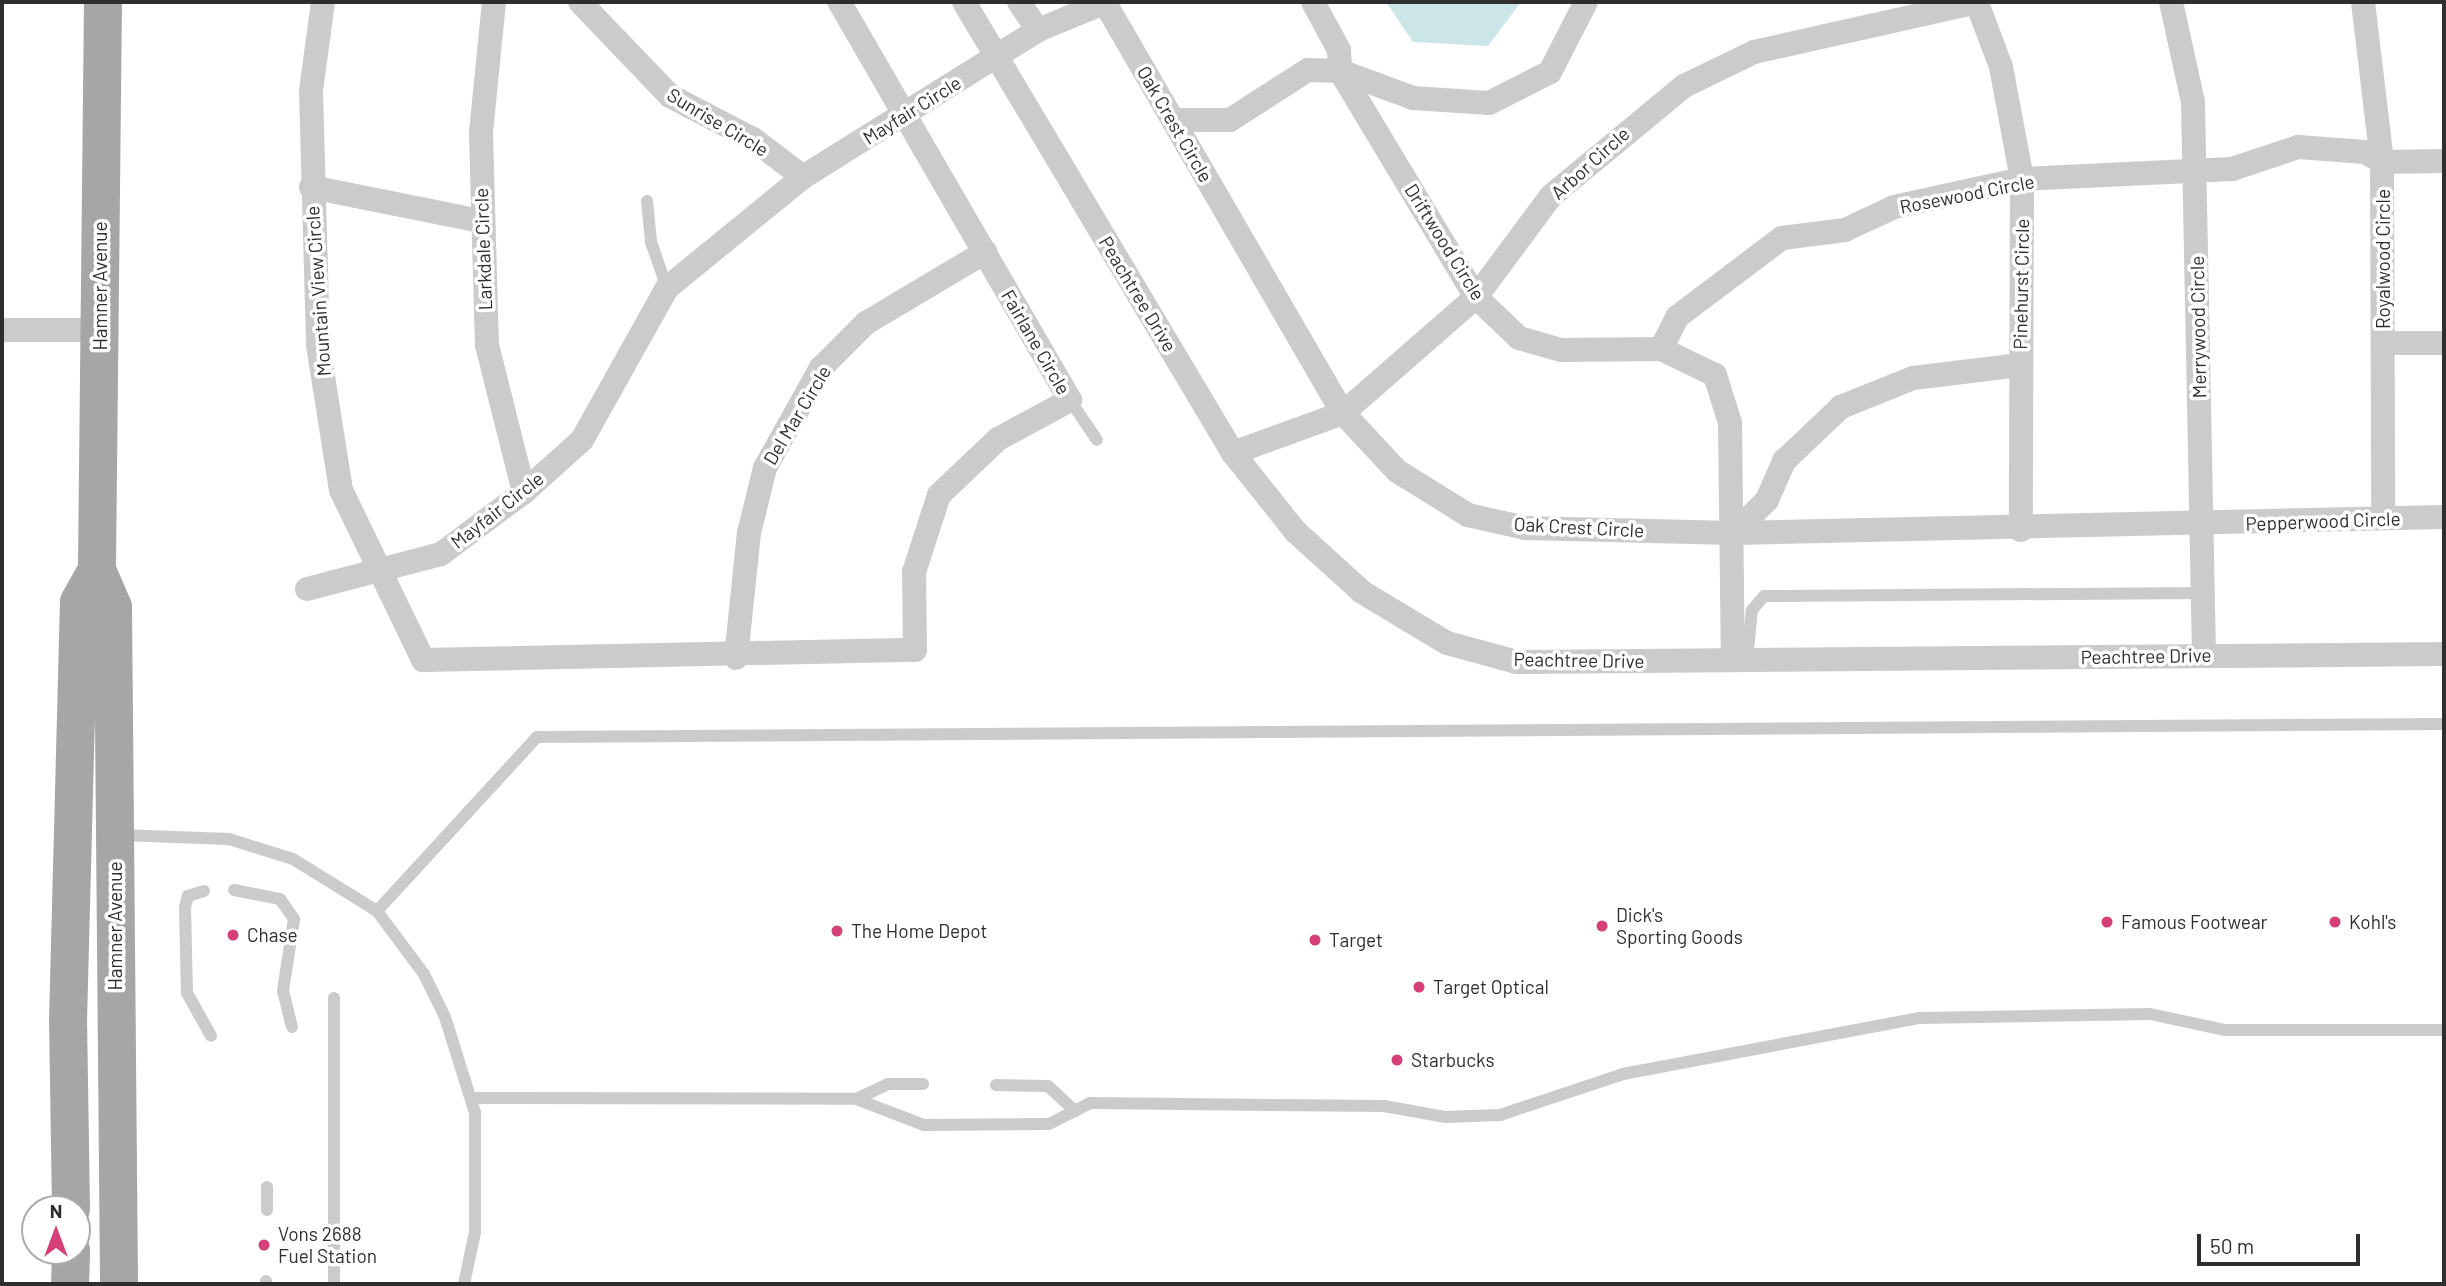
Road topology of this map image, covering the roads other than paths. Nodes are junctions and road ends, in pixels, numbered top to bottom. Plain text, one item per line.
1 (103, 2) edge
2 (323, 2) edge
3 (506, 2) edge
4 (579, 2) edge
5 (839, 2) edge
6 (964, 2) edge
7 (1020, 2) edge
8 (1105, 2) edge
9 (1313, 2) edge
10 (1586, 2) edge
11 (1977, 2) edge
12 (2171, 2) edge
13 (2363, 2) edge
14 (492, 14) edge
15 (1038, 30) junction
16 (996, 58) junction
17 (1340, 71) junction
18 (902, 114) junction
19 (1173, 120) junction
20 (2444, 161) edge
21 (2382, 162) junction
22 (2194, 174) junction
23 (803, 177) junction
24 (2022, 179) junction
25 (311, 187) junction
26 (647, 201) dead end
27 (481, 221) junction
28 (985, 252) junction
29 (667, 288) junction
30 (1476, 298) junction
31 (2, 330) edge
32 (99, 330) junction
33 (2383, 343) junction
34 (2444, 343) edge
35 (1661, 349) junction
36 (2020, 365) junction
37 (1070, 400) junction
38 (1343, 413) junction
39 (1097, 440) dead end
40 (1233, 453) junction
41 (524, 492) junction
42 (2383, 517) junction
43 (2444, 517) edge
44 (2202, 526) junction
45 (2021, 530) junction
46 (1734, 533) junction
47 (97, 570) junction
48 (377, 572) junction
49 (307, 589) dead end
50 (2203, 593) junction
51 (78, 639) junction
52 (2444, 654) edge
53 (2204, 655) junction
54 (736, 658) junction
55 (1740, 660) junction
56 (2444, 724) edge
57 (114, 835) junction
58 (234, 890) dead end
59 (204, 891) dead end
60 (377, 911) junction
61 (334, 998) dead end
62 (292, 1027) dead end
63 (2444, 1030) edge
64 (211, 1036) dead end
65 (923, 1084) dead end
66 (996, 1085) dead end
67 (471, 1098) junction
68 (856, 1099) junction
69 (1075, 1111) junction
70 (267, 1186) dead end
71 (71, 1195) edge
72 (267, 1210) dead end
73 (71, 1265) edge
74 (70, 1284) edge
75 (119, 1284) edge
76 (334, 1284) edge
77 (464, 1284) edge

1 - 32 main road, Hamner Avenue
2 - 25 street, Mountain View Circle
3 - 14 street
4 - 23 street, Sunrise Circle
5 - 18 street, Fairlane Circle
6 - 16 street, Peachtree Drive
7 - 15 street
8 - 15 street, Mayfair Circle
8 - 19 street, Oak Crest Circle
9 - 17 street, Driftwood Circle
10 - 17 street
11 - 24 street, Pinehurst Circle
11 - 30 street, Arbor Circle
12 - 22 street, Merrywood Circle
13 - 21 street, Royalwood Circle
14 - 27 street, Larkdale Circle
15 - 16 street, Mayfair Circle
16 - 18 street, Mayfair Circle
16 - 40 street, Peachtree Drive
17 - 19 street
17 - 30 street, Driftwood Circle
18 - 23 street, Mayfair Circle
18 - 28 street, Fairlane Circle
19 - 38 street, Oak Crest Circle
20 - 21 street, Rosewood Circle
21 - 22 street, Rosewood Circle
21 - 33 street, Royalwood Circle
22 - 24 street, Rosewood Circle
22 - 44 street, Merrywood Circle
23 - 29 street, Mayfair Circle
24 - 35 street, Rosewood Circle
24 - 36 street, Pinehurst Circle
25 - 27 street
25 - 48 street, Mountain View Circle
26 - 29 lane
27 - 41 street, Larkdale Circle
28 - 37 street, Fairlane Circle
28 - 54 street, Del Mar Circle
29 - 41 street, Mayfair Circle
30 - 35 street, Driftwood Circle
30 - 38 street, Arbor Circle
31 - 32 street
32 - 47 main road, Hamner Avenue
33 - 34 street
33 - 42 street, Royalwood Circle
35 - 46 street, Driftwood Circle
36 - 45 street, Pinehurst Circle
36 - 46 street
37 - 39 lane
37 - 54 street, Fairlane Circle
38 - 40 street, Arbor Circle
38 - 46 street, Oak Crest Circle
40 - 55 street, Peachtree Drive
41 - 48 street, Mayfair Circle
42 - 43 street, Pepperwood Circle
42 - 44 street, Pepperwood Circle
44 - 45 street, Oak Crest Circle
44 - 50 street, Merrywood Circle
45 - 46 street, Oak Crest Circle
46 - 55 street, Driftwood Circle
47 - 51 main road, Hamner Avenue
47 - 57 main road, Hamner Avenue
48 - 49 street, Mayfair Circle
48 - 54 street
50 - 53 street, Merrywood Circle
50 - 55 lane
51 - 57 main road
51 - 71 main road, Hamner Avenue
52 - 53 street, Peachtree Drive
53 - 55 street, Peachtree Drive
56 - 60 lane
57 - 60 lane
57 - 75 main road, Hamner Avenue
58 - 62 lane
59 - 64 lane
60 - 67 lane
61 - 76 lane
63 - 69 lane
65 - 68 lane
66 - 69 lane
67 - 68 lane
67 - 77 lane
68 - 69 lane
70 - 72 lane
73 - 74 main road

